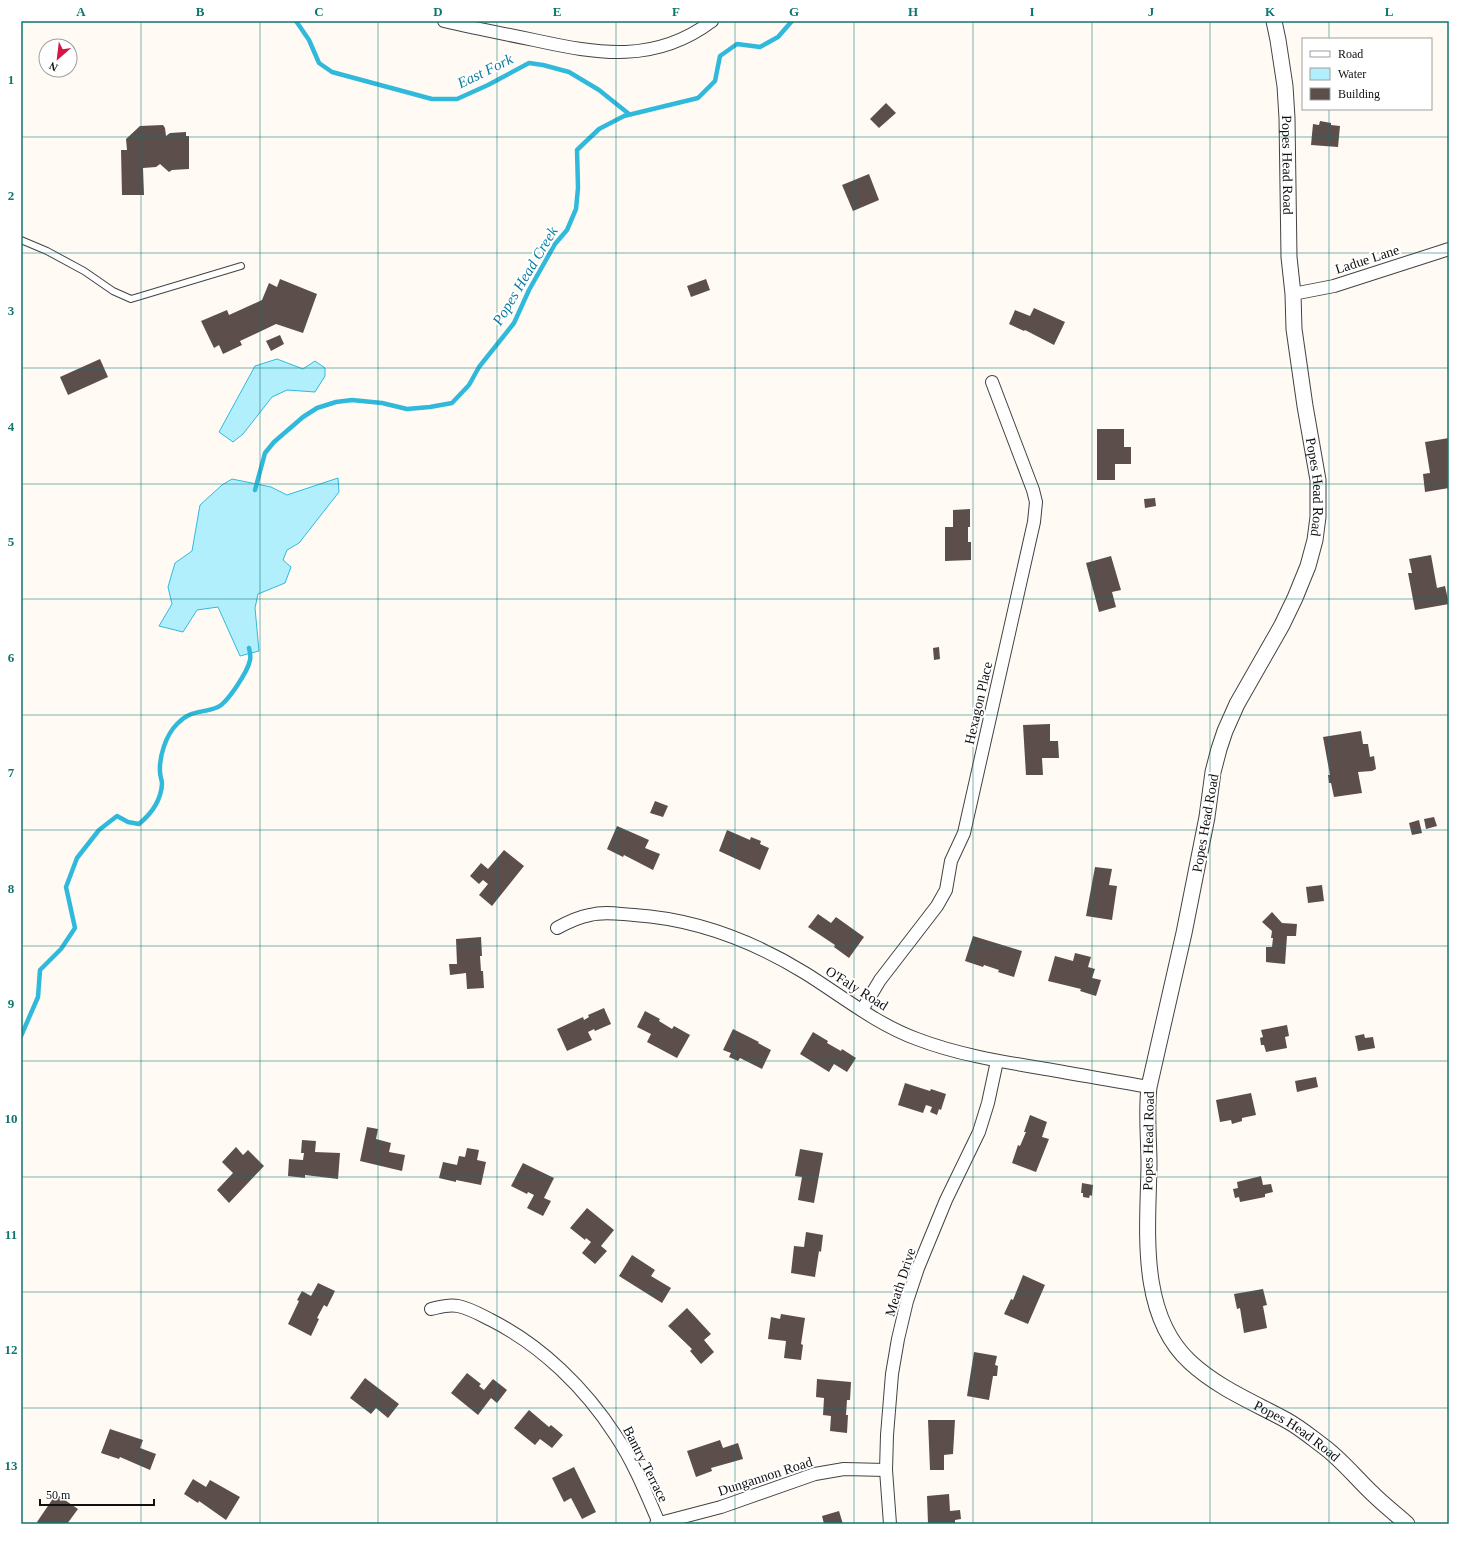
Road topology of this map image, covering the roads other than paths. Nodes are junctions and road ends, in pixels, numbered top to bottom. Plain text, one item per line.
1 (444, 21) edge
2 (712, 21) edge
3 (1274, 21) edge
4 (21, 240) edge
5 (1449, 248) edge
6 (241, 266) dead end
7 (1293, 294) junction
8 (992, 382) dead end
9 (557, 928) dead end
10 (862, 1010) junction
11 (998, 1061) junction
12 (1149, 1087) junction
13 (431, 1309) dead end
14 (886, 1470) junction
15 (657, 1523) edge
16 (890, 1524) edge
17 (1407, 1524) edge

1 - 2 street
3 - 7 street, Popes Head Road
4 - 6 lane
5 - 7 street, Ladue Lane
7 - 12 street, Popes Head Road
8 - 10 street, Hexagon Place
9 - 10 street, O'Faly Road
10 - 11 street, O'Faly Road
11 - 12 street, O'Faly Road
11 - 14 street, Meath Drive
12 - 17 street, Popes Head Road
13 - 15 street, Bantry Terrace
14 - 15 street, Dungannon Road
14 - 16 street, Meath Drive

